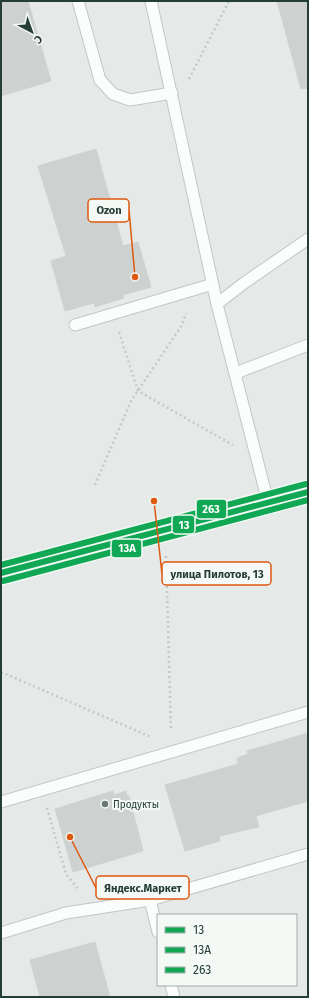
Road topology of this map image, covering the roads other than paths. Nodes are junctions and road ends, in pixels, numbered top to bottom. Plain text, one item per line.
1 (78, 1) edge
2 (151, 1) edge
3 (172, 93) junction
4 (308, 239) edge
5 (213, 284) junction
6 (217, 304) junction
7 (75, 325) dead end
8 (308, 345) edge
9 (236, 373) junction
10 (308, 492) edge
11 (268, 502) junction
12 (1, 573) edge
13 (308, 712) edge
14 (1, 802) edge
15 (308, 854) edge
16 (150, 900) junction
17 (157, 928) edge
18 (1, 933) edge
19 (171, 986) edge
20 (174, 997) edge

1 - 3 lane
2 - 3 lane
3 - 5 lane
4 - 6 lane
5 - 6 lane
5 - 7 lane
6 - 9 lane
8 - 9 lane
9 - 11 lane
10 - 11 street
11 - 12 street
13 - 14 lane
15 - 16 lane
16 - 17 lane
16 - 18 lane
19 - 20 lane

